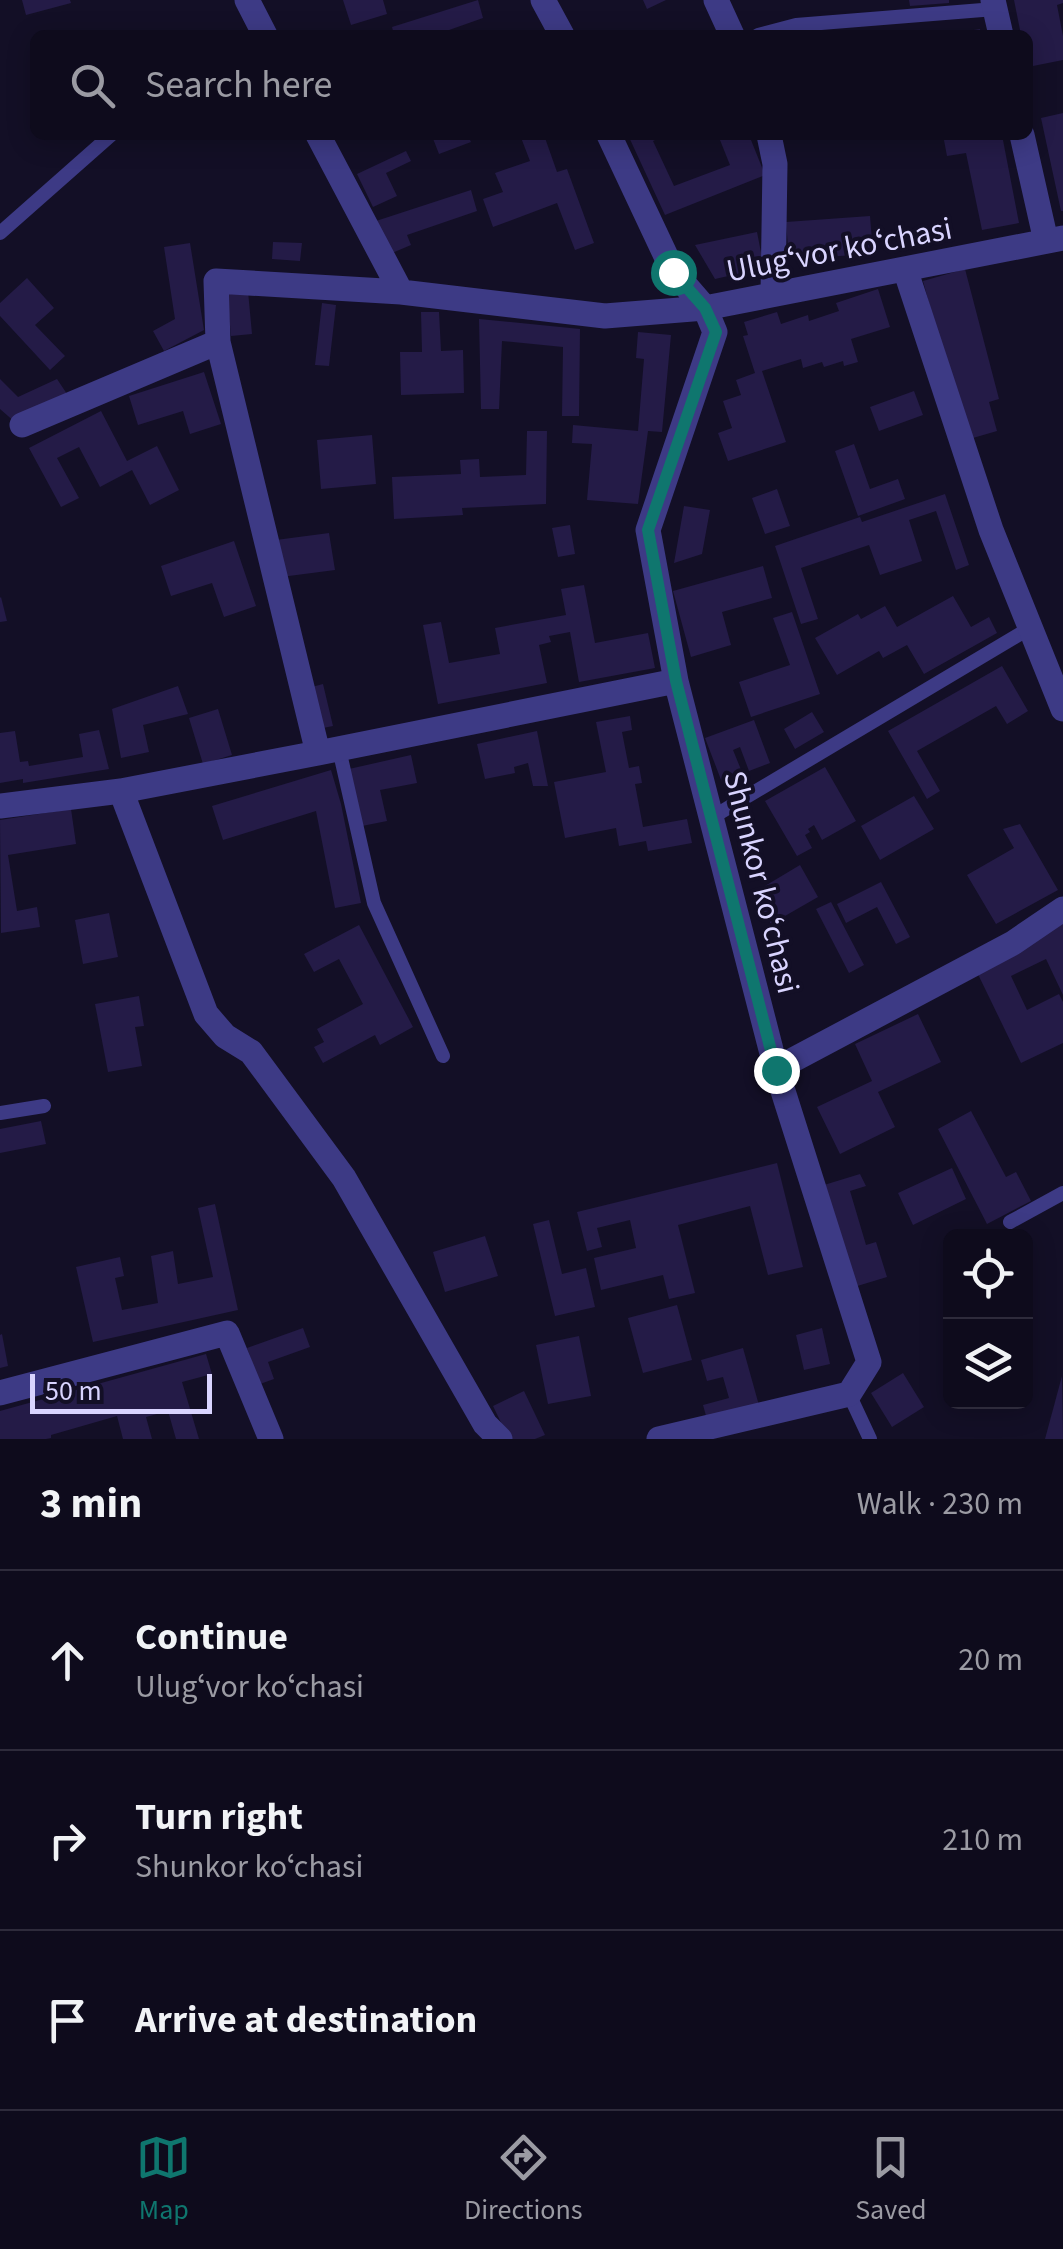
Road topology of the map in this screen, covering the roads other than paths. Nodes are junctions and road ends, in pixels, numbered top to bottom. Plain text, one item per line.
1 (247, 0) edge
2 (544, 0) edge
3 (716, 0) edge
4 (994, 4) edge
5 (262, 30) edge
6 (559, 30) edge
7 (730, 30) edge
8 (779, 30) edge
9 (1000, 30) edge
10 (105, 140) edge
11 (321, 140) edge
12 (610, 140) edge
13 (770, 140) edge
14 (1024, 140) edge
15 (0, 233) edge
16 (1054, 239) edge
17 (906, 268) junction
18 (401, 292) junction
19 (773, 294) junction
20 (705, 308) junction
21 (218, 342) junction
22 (22, 425) dead end
23 (1030, 628) junction
24 (676, 681) junction
25 (1063, 710) edge
26 (328, 751) junction
27 (121, 791) junction
28 (0, 806) edge
29 (711, 818) junction
30 (1063, 909) edge
31 (444, 1056) dead end
32 (776, 1070) junction
33 (44, 1106) dead end
34 (0, 1113) edge
35 (1063, 1194) edge
36 (1010, 1222) dead end
37 (0, 1393) edge
38 (849, 1394) junction
39 (270, 1439) edge
40 (500, 1439) edge
41 (659, 1439) edge
42 (870, 1439) edge

1 - 5 street
2 - 6 street
3 - 7 street
4 - 8 lane
4 - 9 street
10 - 15 lane
11 - 18 street
12 - 20 street, Ulugʻvor koʻchasi
13 - 19 street
14 - 16 street
16 - 17 street, Ulugʻvor koʻchasi
17 - 19 street, Ulugʻvor koʻchasi
17 - 23 street
18 - 20 street
18 - 21 street
19 - 20 street, Ulugʻvor koʻchasi
20 - 24 street, Shunkor koʻchasi
21 - 22 street
21 - 26 street
23 - 25 street
23 - 29 lane
24 - 26 street
24 - 29 street, Shunkor koʻchasi
26 - 27 street
26 - 31 lane
27 - 28 street
27 - 40 street
29 - 32 street, Shunkor koʻchasi
30 - 32 street
32 - 38 street, Shunkor koʻchasi
33 - 34 lane
35 - 36 lane
37 - 39 street
38 - 41 street
38 - 42 lane

